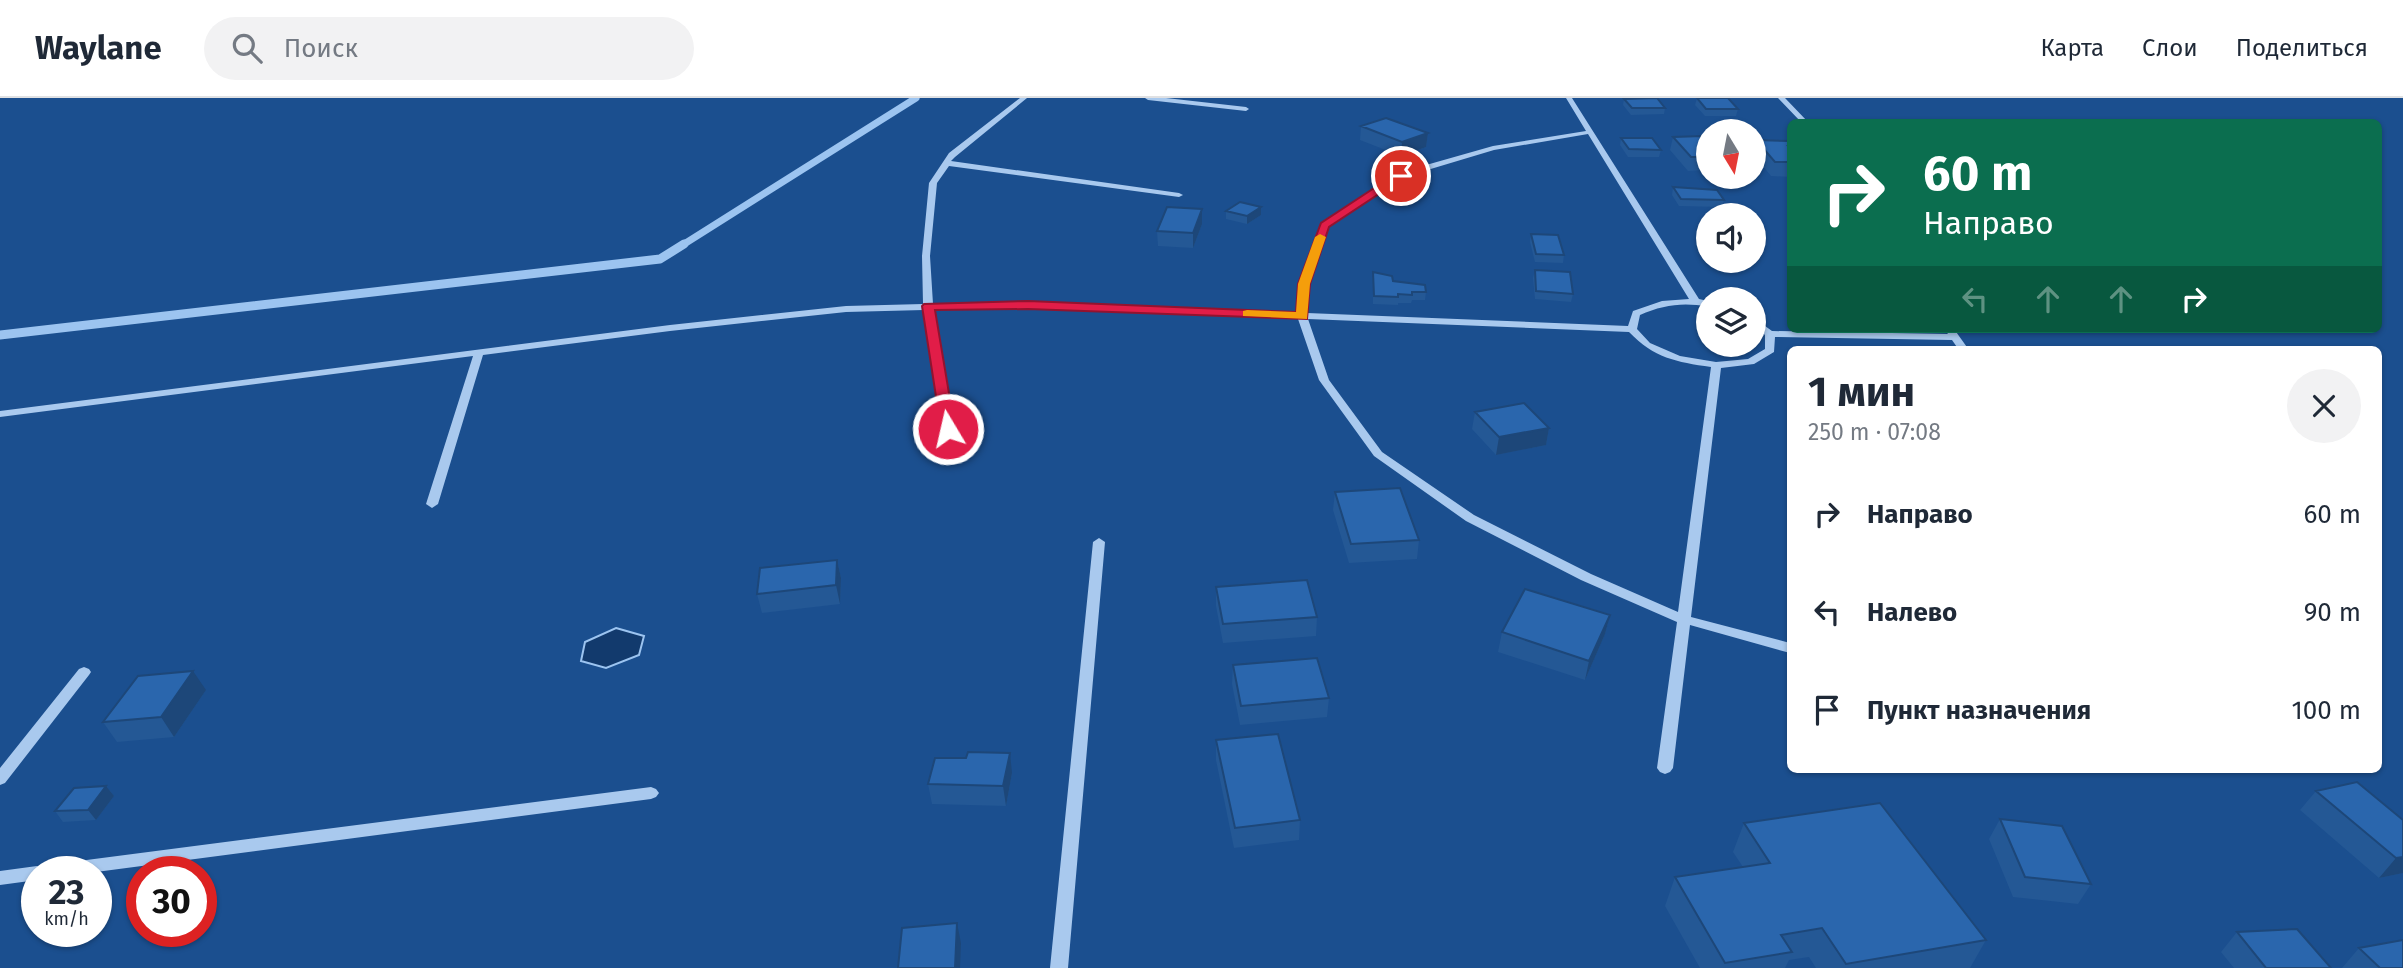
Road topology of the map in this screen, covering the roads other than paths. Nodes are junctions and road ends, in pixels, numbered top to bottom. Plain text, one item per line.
1 (1024, 98) edge
2 (1147, 98) edge
3 (1569, 98) edge
4 (1781, 98) edge
5 (1246, 109) dead end
6 (1802, 119) edge
7 (1590, 132) junction
8 (946, 163) junction
9 (1179, 195) dead end
10 (1695, 301) joint
11 (928, 306) junction
12 (1302, 316) junction
13 (1632, 329) junction
14 (1766, 331) edge
15 (1950, 333) edge
16 (1770, 334) junction
17 (479, 352) junction
18 (1716, 365) junction
19 (0, 414) edge
20 (948, 429) dead end
21 (432, 504) dead end
22 (1099, 542) dead end
23 (1682, 619) junction
24 (1787, 647) edge
25 (84, 672) dead end
26 (1665, 768) dead end
27 (0, 779) edge
28 (651, 793) dead end
29 (112, 864) edge
30 (21, 875) edge
31 (0, 878) edge
32 (1059, 968) edge

1 - 8 street
2 - 5 street
3 - 7 street
4 - 6 street
7 - 10 street
7 - 12 street
8 - 9 street
8 - 11 street
10 - 13 street
11 - 12 street
11 - 17 street
11 - 20 street
12 - 13 street
12 - 23 street
13 - 18 street
14 - 16 street
15 - 16 street
16 - 18 street
17 - 19 street
17 - 21 street
18 - 23 street
22 - 32 street
23 - 24 street
23 - 26 street
25 - 27 street
28 - 29 street
30 - 31 street

